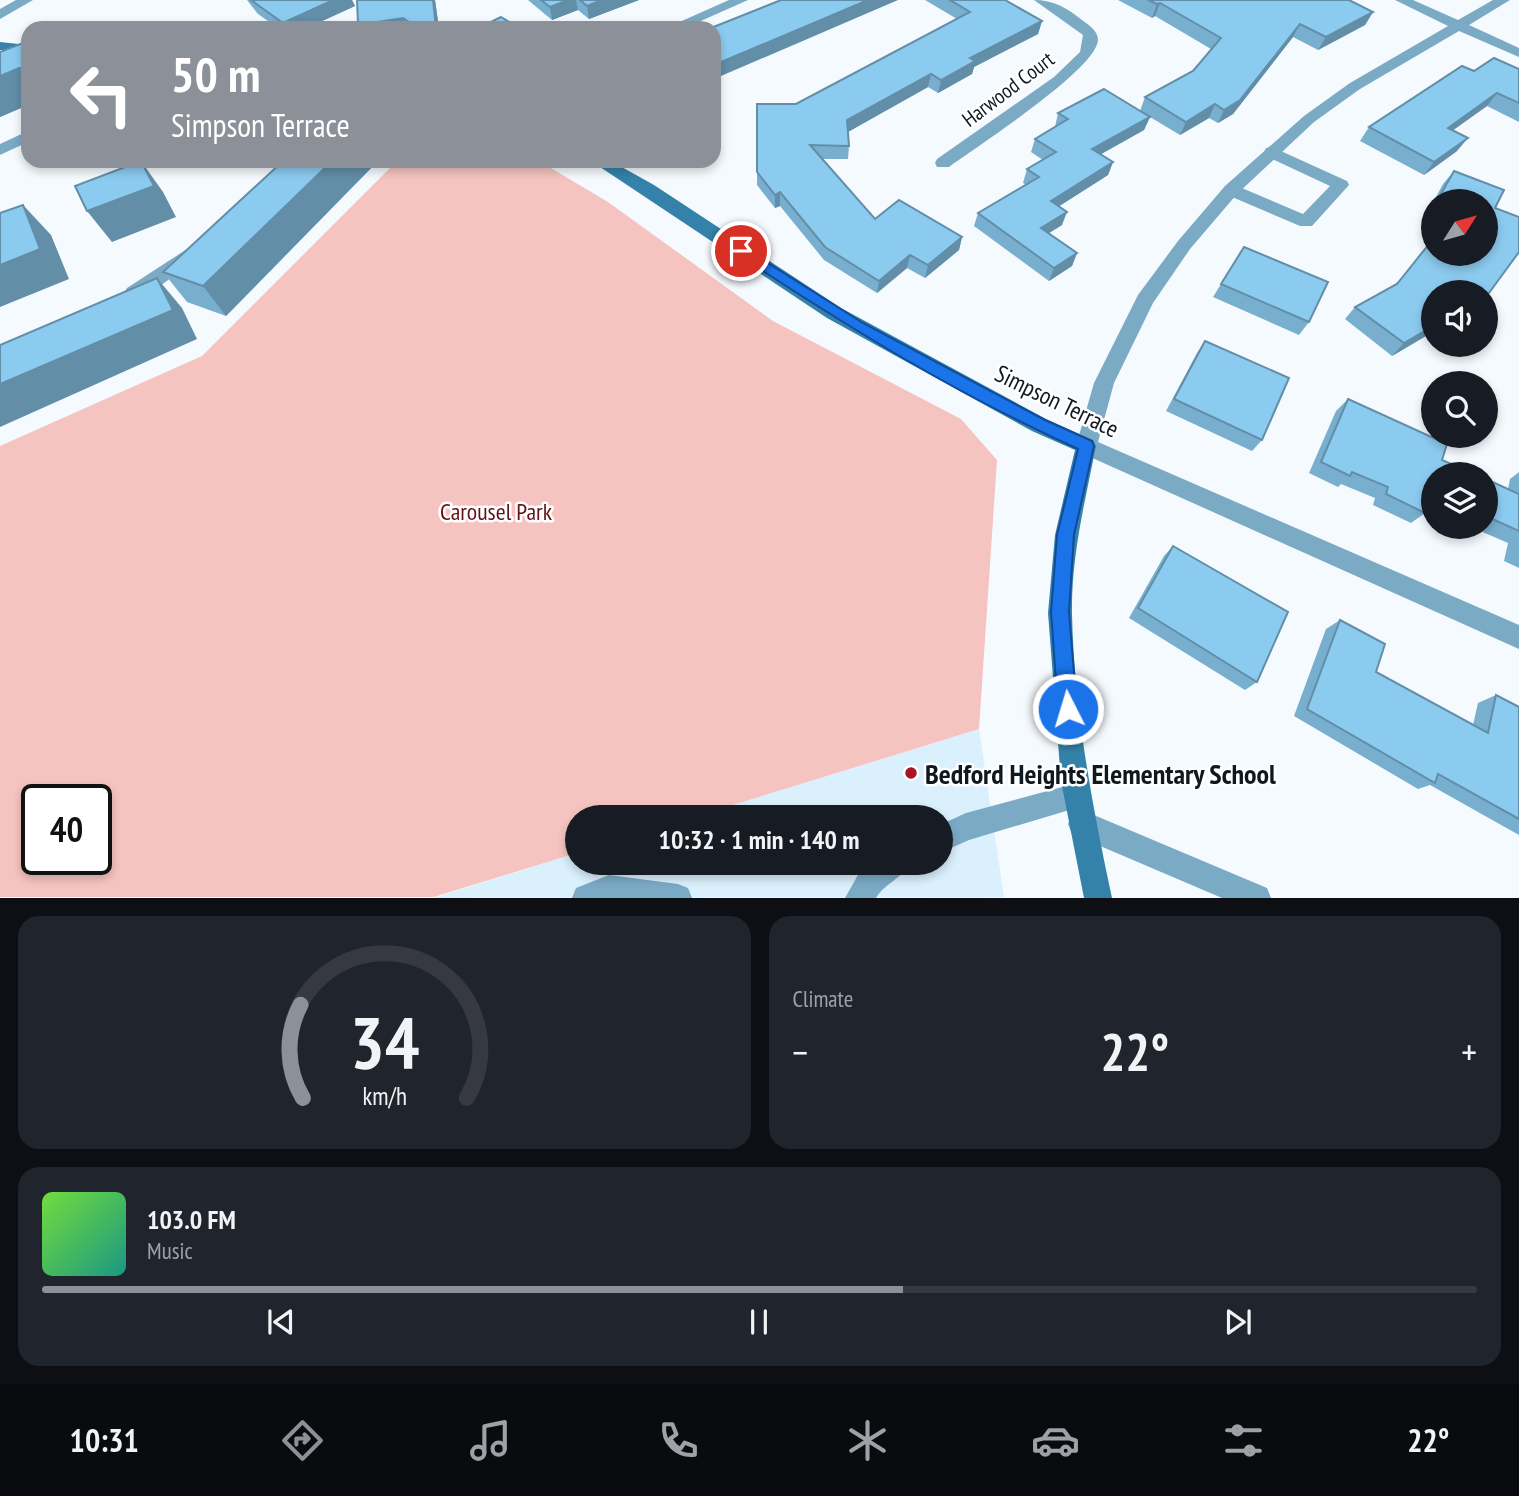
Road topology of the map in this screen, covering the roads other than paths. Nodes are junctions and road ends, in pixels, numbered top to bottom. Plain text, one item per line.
1 (26, 0) edge
2 (741, 0) edge
3 (1041, 0) edge
4 (1402, 0) edge
5 (1503, 0) edge
6 (0, 15) edge
7 (690, 21) edge
8 (1459, 26) junction
9 (0, 46) edge
10 (21, 48) edge
11 (1519, 52) edge
12 (21, 140) edge
13 (0, 150) edge
14 (1272, 152) junction
15 (943, 163) dead end
16 (611, 168) edge
17 (1231, 190) junction
18 (200, 245) edge
19 (122, 299) edge
20 (1086, 446) junction
21 (1519, 637) edge
22 (1077, 796) junction
23 (1082, 824) junction
24 (953, 833) edge
25 (875, 875) edge
26 (586, 898) edge
27 (678, 898) edge
28 (859, 898) edge
29 (1098, 898) edge
30 (1257, 898) edge

1 - 6 street
2 - 7 street
3 - 15 street, Harwood Court
4 - 8 street
5 - 8 street
8 - 11 street
8 - 14 street
9 - 10 street
12 - 13 street
14 - 17 street
14 - 17 street
16 - 20 street, Simpson Terrace
17 - 20 street
18 - 19 street
20 - 21 street, Simpson Terrace
20 - 22 street
22 - 23 street
22 - 24 street
23 - 29 street
23 - 30 street
25 - 28 street
26 - 27 street

